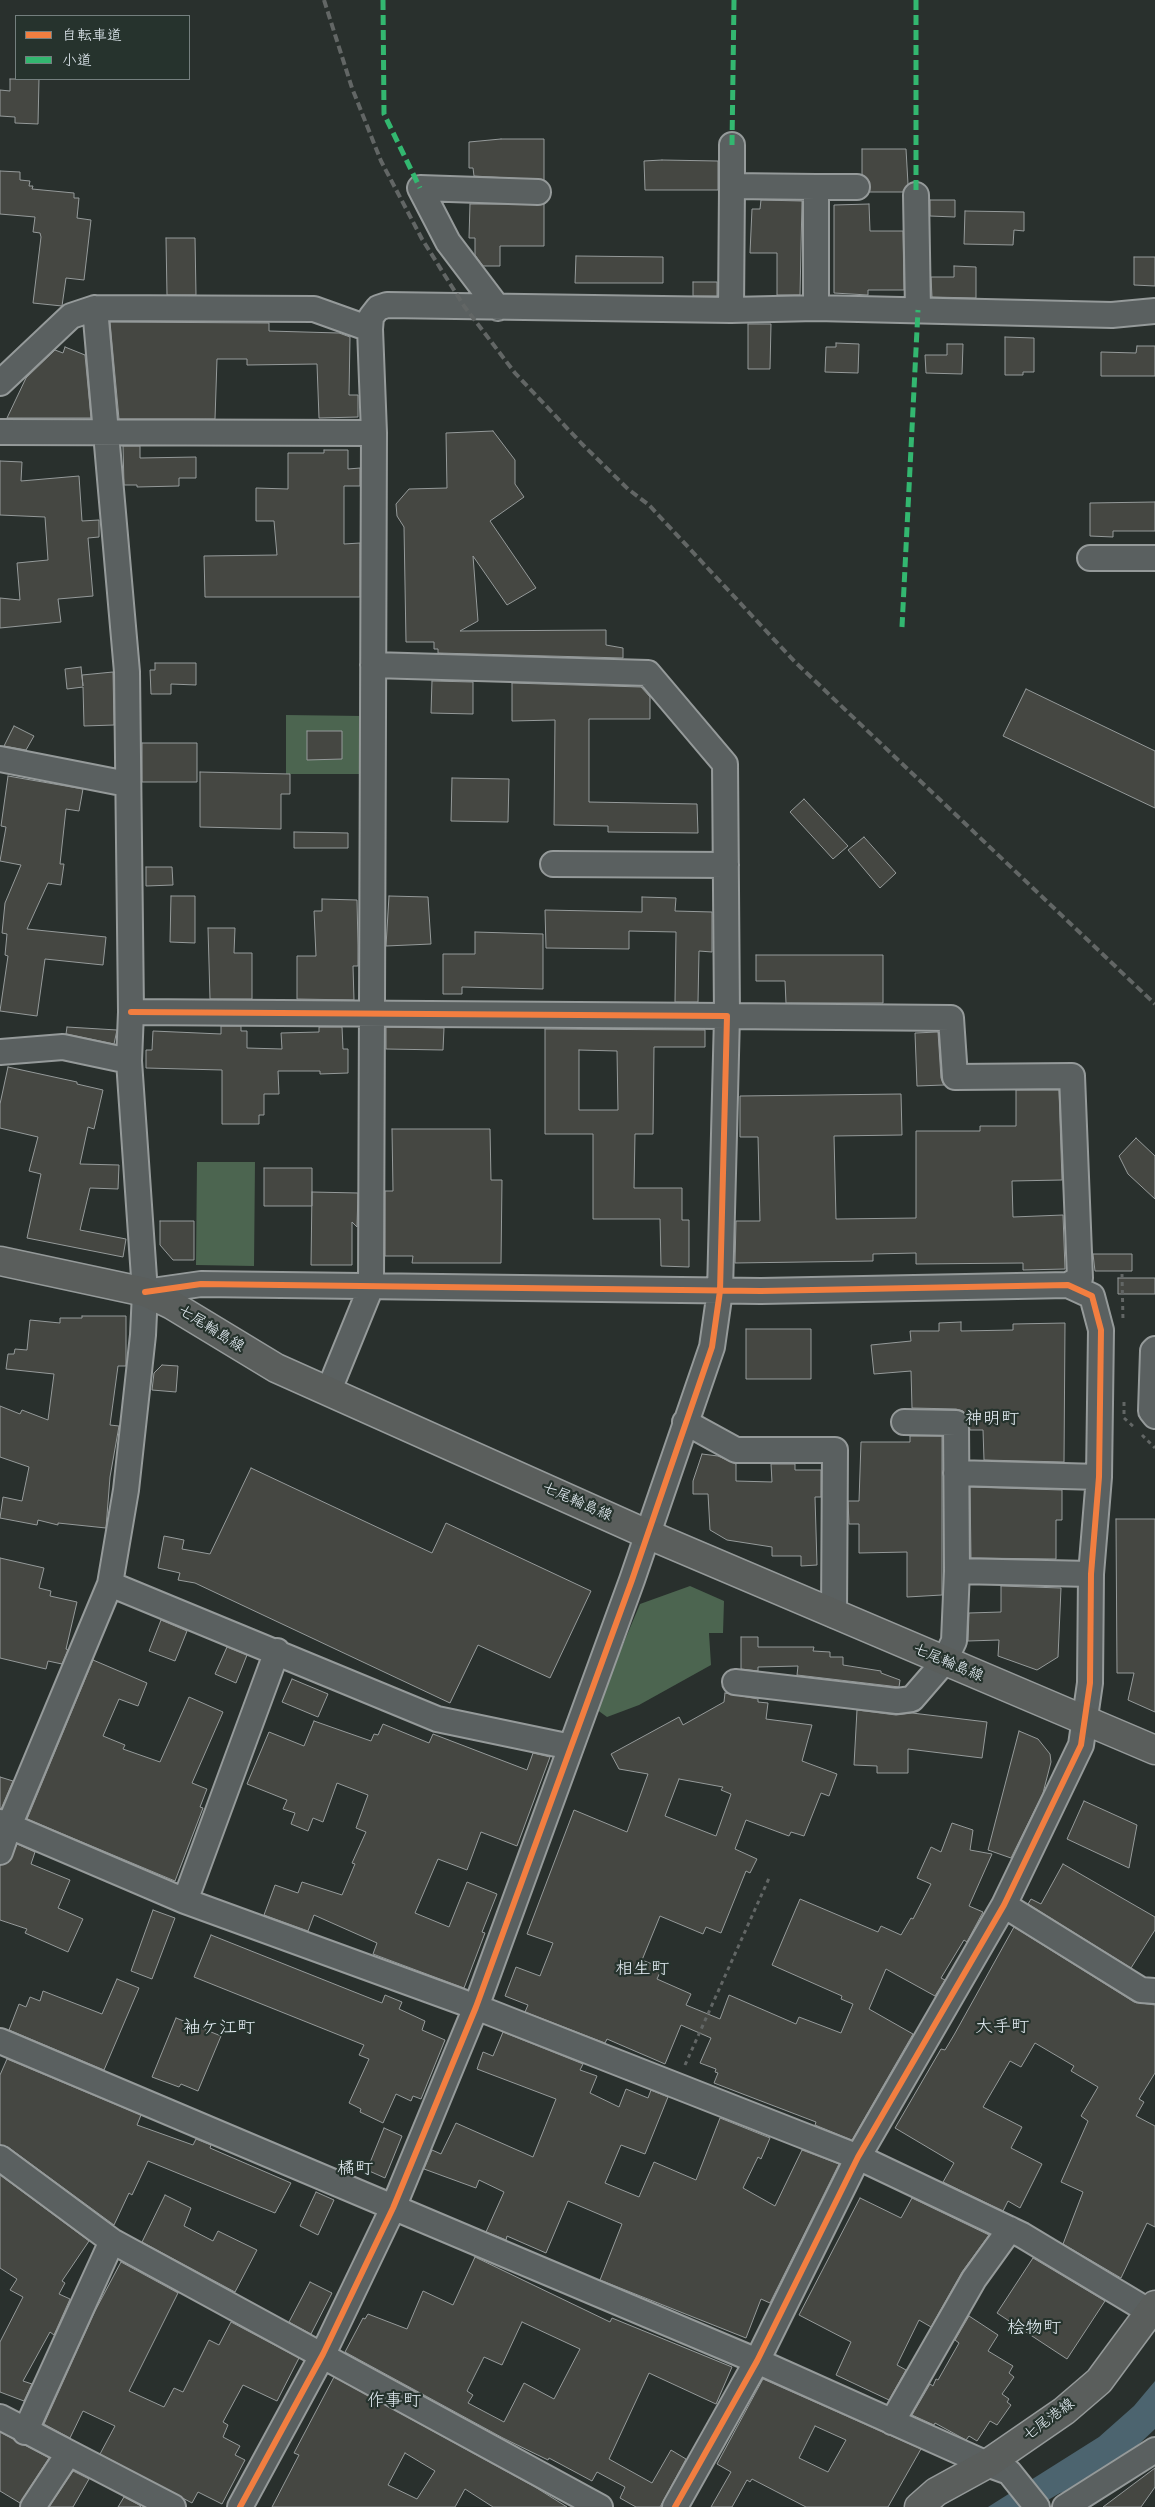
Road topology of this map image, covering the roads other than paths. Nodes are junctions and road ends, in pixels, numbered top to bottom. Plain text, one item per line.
1 (732, 145) dead end
2 (732, 186) junction
3 (816, 187) junction
4 (857, 187) dead end
5 (538, 192) dead end
6 (916, 194) dead end
7 (95, 308) junction
8 (498, 308) junction
9 (816, 308) junction
10 (731, 310) junction
11 (918, 310) junction
12 (1155, 311) edge
13 (370, 329) junction
14 (0, 383) edge
15 (0, 432) edge
16 (105, 432) junction
17 (374, 433) junction
18 (1090, 558) dead end
19 (1155, 558) edge
20 (374, 666) junction
21 (0, 759) edge
22 (127, 784) junction
23 (553, 864) dead end
24 (726, 865) junction
25 (131, 1012) junction
26 (373, 1014) junction
27 (727, 1016) junction
28 (0, 1052) edge
29 (129, 1061) junction
30 (0, 1261) edge
31 (1068, 1285) junction
32 (371, 1288) junction
33 (720, 1291) junction
34 (145, 1292) junction
35 (1155, 1349) edge
36 (329, 1390) junction
37 (1155, 1416) edge
38 (685, 1422) junction
39 (904, 1422) dead end
40 (956, 1473) junction
41 (1099, 1476) junction
42 (647, 1534) junction
43 (957, 1571) junction
44 (1091, 1574) junction
45 (110, 1584) junction
46 (834, 1615) junction
47 (276, 1651) junction
48 (944, 1662) junction
49 (735, 1682) dead end
50 (1086, 1720) junction
51 (571, 1747) junction
52 (1155, 1750) edge
53 (4, 1824) edge
54 (0, 1852) edge
55 (186, 1901) junction
56 (1004, 1905) junction
57 (1155, 1991) edge
58 (476, 2007) junction
59 (0, 2041) edge
60 (858, 2157) junction
61 (0, 2158) edge
62 (394, 2208) junction
63 (1010, 2229) junction
64 (112, 2241) junction
65 (1153, 2311) edge
66 (323, 2354) junction
67 (757, 2361) junction
68 (0, 2417) edge
69 (892, 2422) junction
70 (25, 2432) junction
71 (1155, 2450) edge
72 (68, 2454) junction
73 (998, 2468) junction
74 (33, 2507) edge
75 (173, 2507) edge
76 (240, 2507) edge
77 (600, 2507) edge
78 (675, 2507) edge
79 (919, 2507) edge
80 (1037, 2507) edge
81 (1065, 2507) edge

1 - 2 street
2 - 3 street
2 - 10 street
3 - 4 street
3 - 9 street
5 - 8 street
6 - 11 street
7 - 13 street
7 - 14 street
7 - 16 street
8 - 10 street
8 - 13 street
9 - 10 street
9 - 11 street
11 - 12 street
13 - 17 street
15 - 16 street
16 - 17 street
16 - 22 street
17 - 20 street
18 - 19 street
20 - 24 street
20 - 26 street
21 - 22 street
22 - 25 street
23 - 24 street
24 - 27 street
25 - 26 street
25 - 29 street
26 - 27 street
26 - 32 street
27 - 31 street
27 - 33 street
28 - 29 street
29 - 34 street
30 - 34 main road, 七尾輪島線
31 - 33 street
31 - 41 street
32 - 33 street
32 - 34 street
32 - 36 street
33 - 38 street
34 - 36 main road, 七尾輪島線
34 - 45 street
35 - 37 street
36 - 42 main road, 七尾輪島線
38 - 42 street
38 - 46 street
39 - 40 street
40 - 41 street
40 - 43 street
41 - 44 street
42 - 46 main road, 七尾輪島線
42 - 51 street
43 - 44 street
43 - 48 street
44 - 50 street
45 - 47 street
45 - 53 street
46 - 48 main road, 七尾輪島線
47 - 51 street
47 - 55 street
48 - 49 street
48 - 50 main road, 七尾輪島線
50 - 52 main road, 七尾輪島線
50 - 56 street
51 - 58 street
53 - 54 street
53 - 55 street
55 - 58 street
56 - 57 street
56 - 60 street
58 - 60 street
58 - 62 street
59 - 62 street
60 - 63 street
60 - 67 street
61 - 64 street
62 - 66 street
62 - 67 street
63 - 65 street
63 - 69 street
64 - 66 street
64 - 70 street
65 - 73 main road, 七尾港線
66 - 76 street
66 - 77 street
67 - 69 street
67 - 78 street
68 - 70 street
69 - 73 street
70 - 72 street
71 - 81 street
72 - 74 street
72 - 75 street
73 - 79 main road, 七尾港線
73 - 80 street

